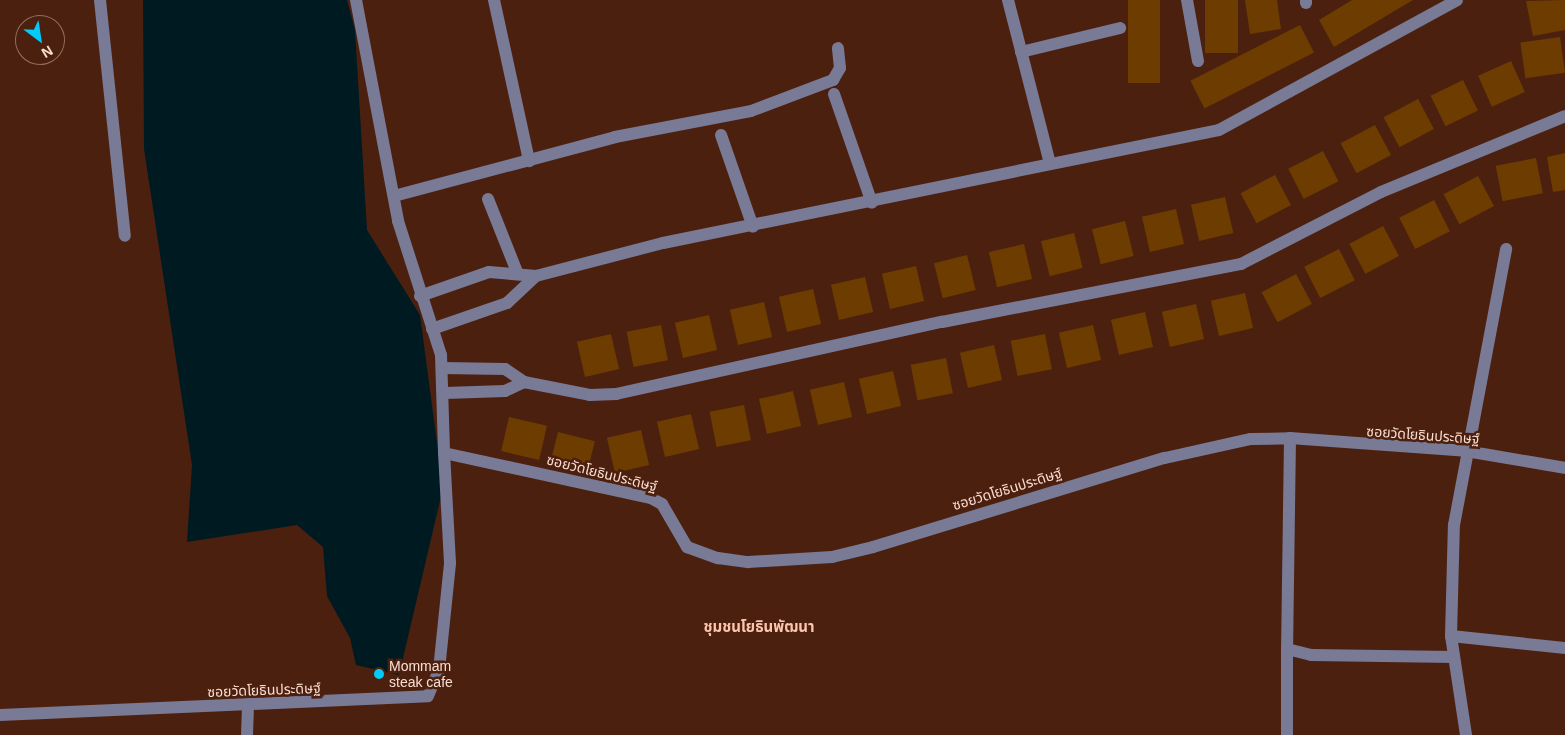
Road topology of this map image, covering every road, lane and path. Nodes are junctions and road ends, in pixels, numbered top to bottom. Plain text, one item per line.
1 (100, 0) edge
2 (356, 0) edge
3 (494, 0) edge
4 (1008, 0) edge
5 (1187, 0) edge
6 (1457, 0) edge
7 (1120, 28) dead end
8 (838, 48) dead end
9 (1021, 52) junction
10 (1198, 61) dead end
11 (834, 94) dead end
12 (1565, 116) edge
13 (721, 135) dead end
14 (529, 161) junction
15 (1050, 164) junction
16 (394, 196) junction
17 (488, 199) dead end
18 (872, 203) junction
19 (753, 227) junction
20 (125, 236) dead end
21 (1506, 249) dead end
22 (517, 272) junction
23 (536, 276) junction
24 (420, 296) junction
25 (432, 329) junction
26 (442, 368) junction
27 (524, 382) junction
28 (445, 393) junction
29 (1290, 438) junction
30 (1466, 451) junction
31 (444, 453) junction
32 (1565, 468) edge
33 (1451, 636) junction
34 (1565, 648) edge
35 (1288, 649) junction
36 (1454, 657) junction
37 (248, 706) junction
38 (0, 715) edge
39 (247, 735) edge
40 (1287, 735) edge
41 (1466, 735) edge

1 - 20 street
2 - 16 street
3 - 14 street
4 - 9 street
5 - 10 street
6 - 15 street
7 - 9 street
8 - 14 street
9 - 15 street
11 - 18 street
12 - 27 street
13 - 19 street
14 - 16 street
15 - 18 street
16 - 24 street
17 - 22 street
18 - 19 street
19 - 23 street
21 - 30 street
22 - 23 street
22 - 24 street
23 - 25 street
24 - 25 street
25 - 26 street
26 - 27 street
26 - 28 street
27 - 28 street
28 - 31 street
29 - 30 street, ซอยวัดโยธินประดิษฐ์
29 - 31 street, ซอยวัดโยธินประดิษฐ์
29 - 35 street
30 - 32 street, ซอยวัดโยธินประดิษฐ์
30 - 33 street
31 - 37 street, ซอยวัดโยธินประดิษฐ์
33 - 34 street
33 - 36 street
35 - 36 street
35 - 40 street
36 - 41 street
37 - 38 street, ซอยวัดโยธินประดิษฐ์
37 - 39 street

